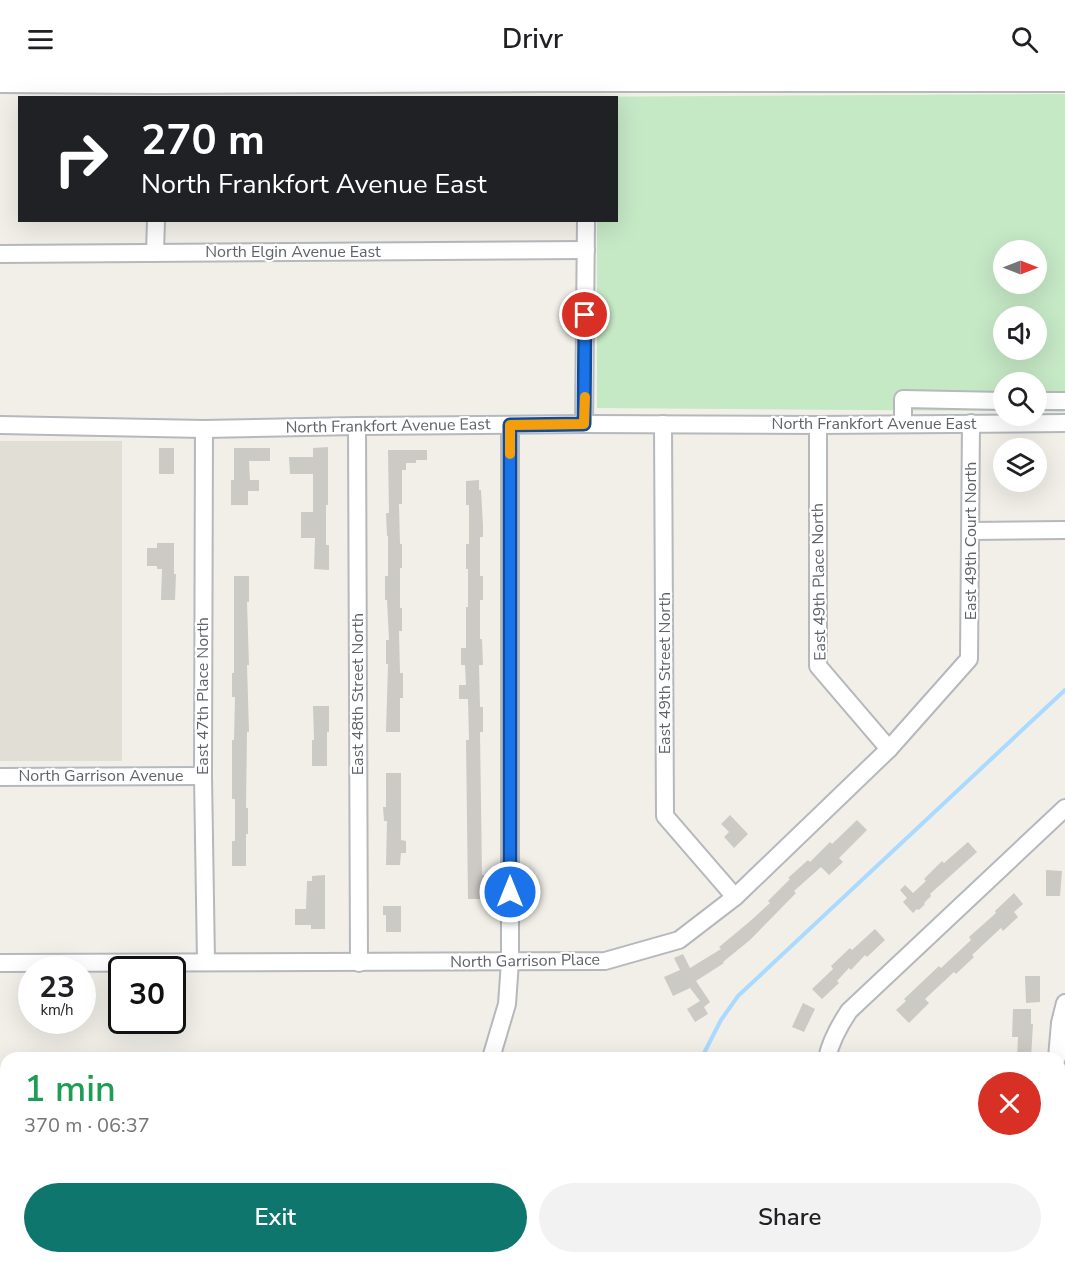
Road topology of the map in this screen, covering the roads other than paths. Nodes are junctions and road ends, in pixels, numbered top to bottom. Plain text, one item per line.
1 (848, 80) edge
2 (1065, 83) edge
3 (0, 84) edge
4 (542, 86) edge
5 (160, 87) edge
6 (156, 222) edge
7 (586, 222) edge
8 (586, 250) junction
9 (155, 253) junction
10 (0, 254) edge
11 (959, 400) junction
12 (993, 401) edge
13 (1047, 401) edge
14 (1065, 402) edge
15 (965, 423) junction
16 (1065, 423) edge
17 (584, 424) junction
18 (663, 424) junction
19 (903, 424) junction
20 (0, 425) edge
21 (510, 425) junction
22 (818, 425) junction
23 (357, 426) junction
24 (204, 429) junction
25 (1065, 530) edge
26 (971, 531) junction
27 (969, 659) joint
28 (889, 749) junction
29 (203, 776) junction
30 (0, 777) edge
31 (1065, 808) edge
32 (735, 897) junction
33 (206, 962) junction
34 (510, 962) junction
35 (0, 963) edge
36 (359, 963) junction
37 (1065, 1003) edge
38 (492, 1052) edge
39 (828, 1052) edge
40 (1058, 1052) edge

1 - 2 street
1 - 4 street
3 - 5 street
4 - 5 street
6 - 9 street
7 - 8 street
8 - 9 street, North Elgin Avenue East
8 - 17 street
9 - 10 street, North Elgin Avenue East
11 - 12 street
11 - 15 street, East 49th Court North
11 - 19 street
13 - 14 street
15 - 16 street, North Frankfort Avenue East
15 - 19 street, North Frankfort Avenue East
15 - 26 street, East 49th Court North
17 - 18 street, North Frankfort Avenue East
17 - 21 street, North Frankfort Avenue East
18 - 22 street, North Frankfort Avenue East
18 - 32 street, East 49th Street North
19 - 22 street, North Frankfort Avenue East
20 - 24 street, North Frankfort Avenue East
21 - 23 street, North Frankfort Avenue East
21 - 34 street
22 - 28 street, East 49th Place North
23 - 24 street, North Frankfort Avenue East
23 - 36 street, East 48th Street North
24 - 29 street, East 47th Place North
25 - 26 street
26 - 27 street, East 49th Court North
27 - 28 street, North Garrison Place
28 - 32 street, North Garrison Place
29 - 30 street, North Garrison Avenue
29 - 33 street, East 47th Place North
31 - 39 street
32 - 34 street, North Garrison Place
33 - 35 street, North Garrison Place
33 - 36 street, North Garrison Place
34 - 36 street, North Garrison Place
34 - 38 street
37 - 40 street

